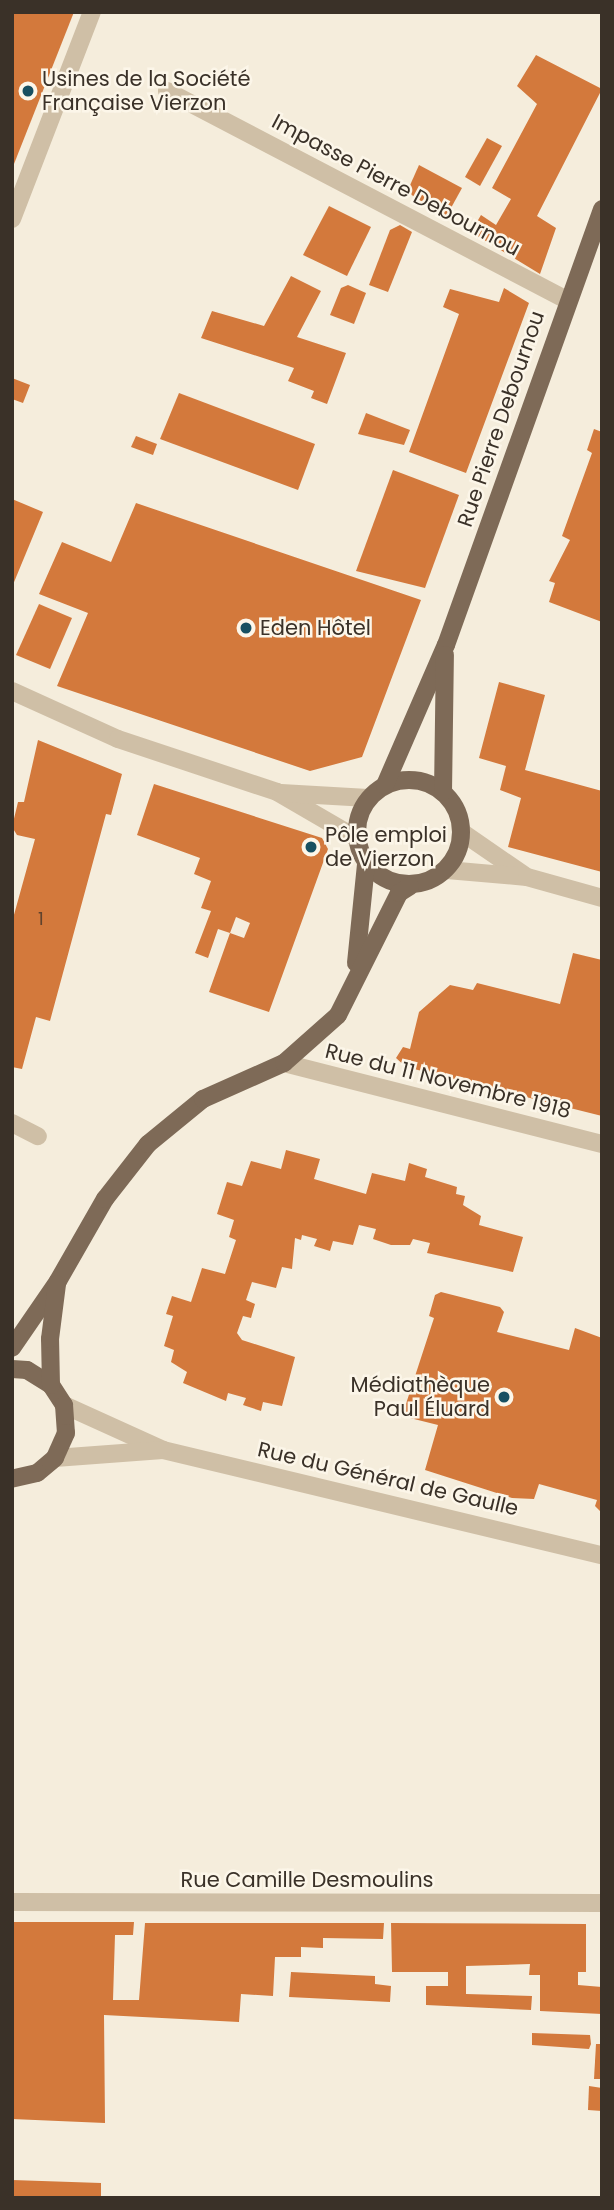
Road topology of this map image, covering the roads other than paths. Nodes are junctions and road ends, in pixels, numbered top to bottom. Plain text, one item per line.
1 (92, 12) edge
2 (167, 91) dead end
3 (602, 209) edge
4 (12, 219) edge
5 (594, 252) edge
6 (567, 300) junction
7 (446, 645) junction
8 (12, 691) edge
9 (385, 785) junction
10 (277, 792) junction
11 (443, 792) junction
12 (368, 798) junction
13 (463, 833) junction
14 (356, 838) junction
15 (366, 864) junction
16 (447, 870) junction
17 (527, 877) junction
18 (410, 886) junction
19 (602, 898) edge
20 (355, 974) junction
21 (284, 1063) junction
22 (12, 1123) edge
23 (38, 1136) dead end
24 (602, 1144) edge
25 (58, 1281) junction
26 (12, 1348) edge
27 (12, 1369) edge
28 (51, 1385) junction
29 (64, 1405) junction
30 (163, 1450) junction
31 (55, 1458) junction
32 (13, 1481) edge
33 (602, 1555) edge
34 (12, 1902) edge
35 (602, 1903) edge

1 - 4 street
2 - 6 street, Impasse Pierre Debournou
3 - 5 main road, Rue Pierre Debournou
5 - 6 main road, Rue Pierre Debournou
6 - 7 main road, Rue Pierre Debournou
7 - 9 main road, Rue Pierre Debournou
7 - 11 main road, Rue Pierre Debournou
8 - 10 street
9 - 11 main road
9 - 12 main road
10 - 12 street
10 - 14 street
11 - 13 main road
12 - 14 main road
13 - 16 main road
13 - 17 street
14 - 15 main road
15 - 18 main road
15 - 20 main road
16 - 17 street
16 - 18 main road
17 - 19 street
18 - 20 main road
20 - 21 main road
21 - 24 street, Rue du 11 Novembre 1918
21 - 25 main road
22 - 23 street
25 - 26 main road
25 - 28 main road
27 - 28 main road
28 - 29 main road
29 - 30 street, Rue du Général de Gaulle
29 - 31 main road
30 - 31 street, Rue du Général de Gaulle
30 - 33 street, Rue du Général de Gaulle
31 - 32 main road
34 - 35 street, Rue Camille Desmoulins

